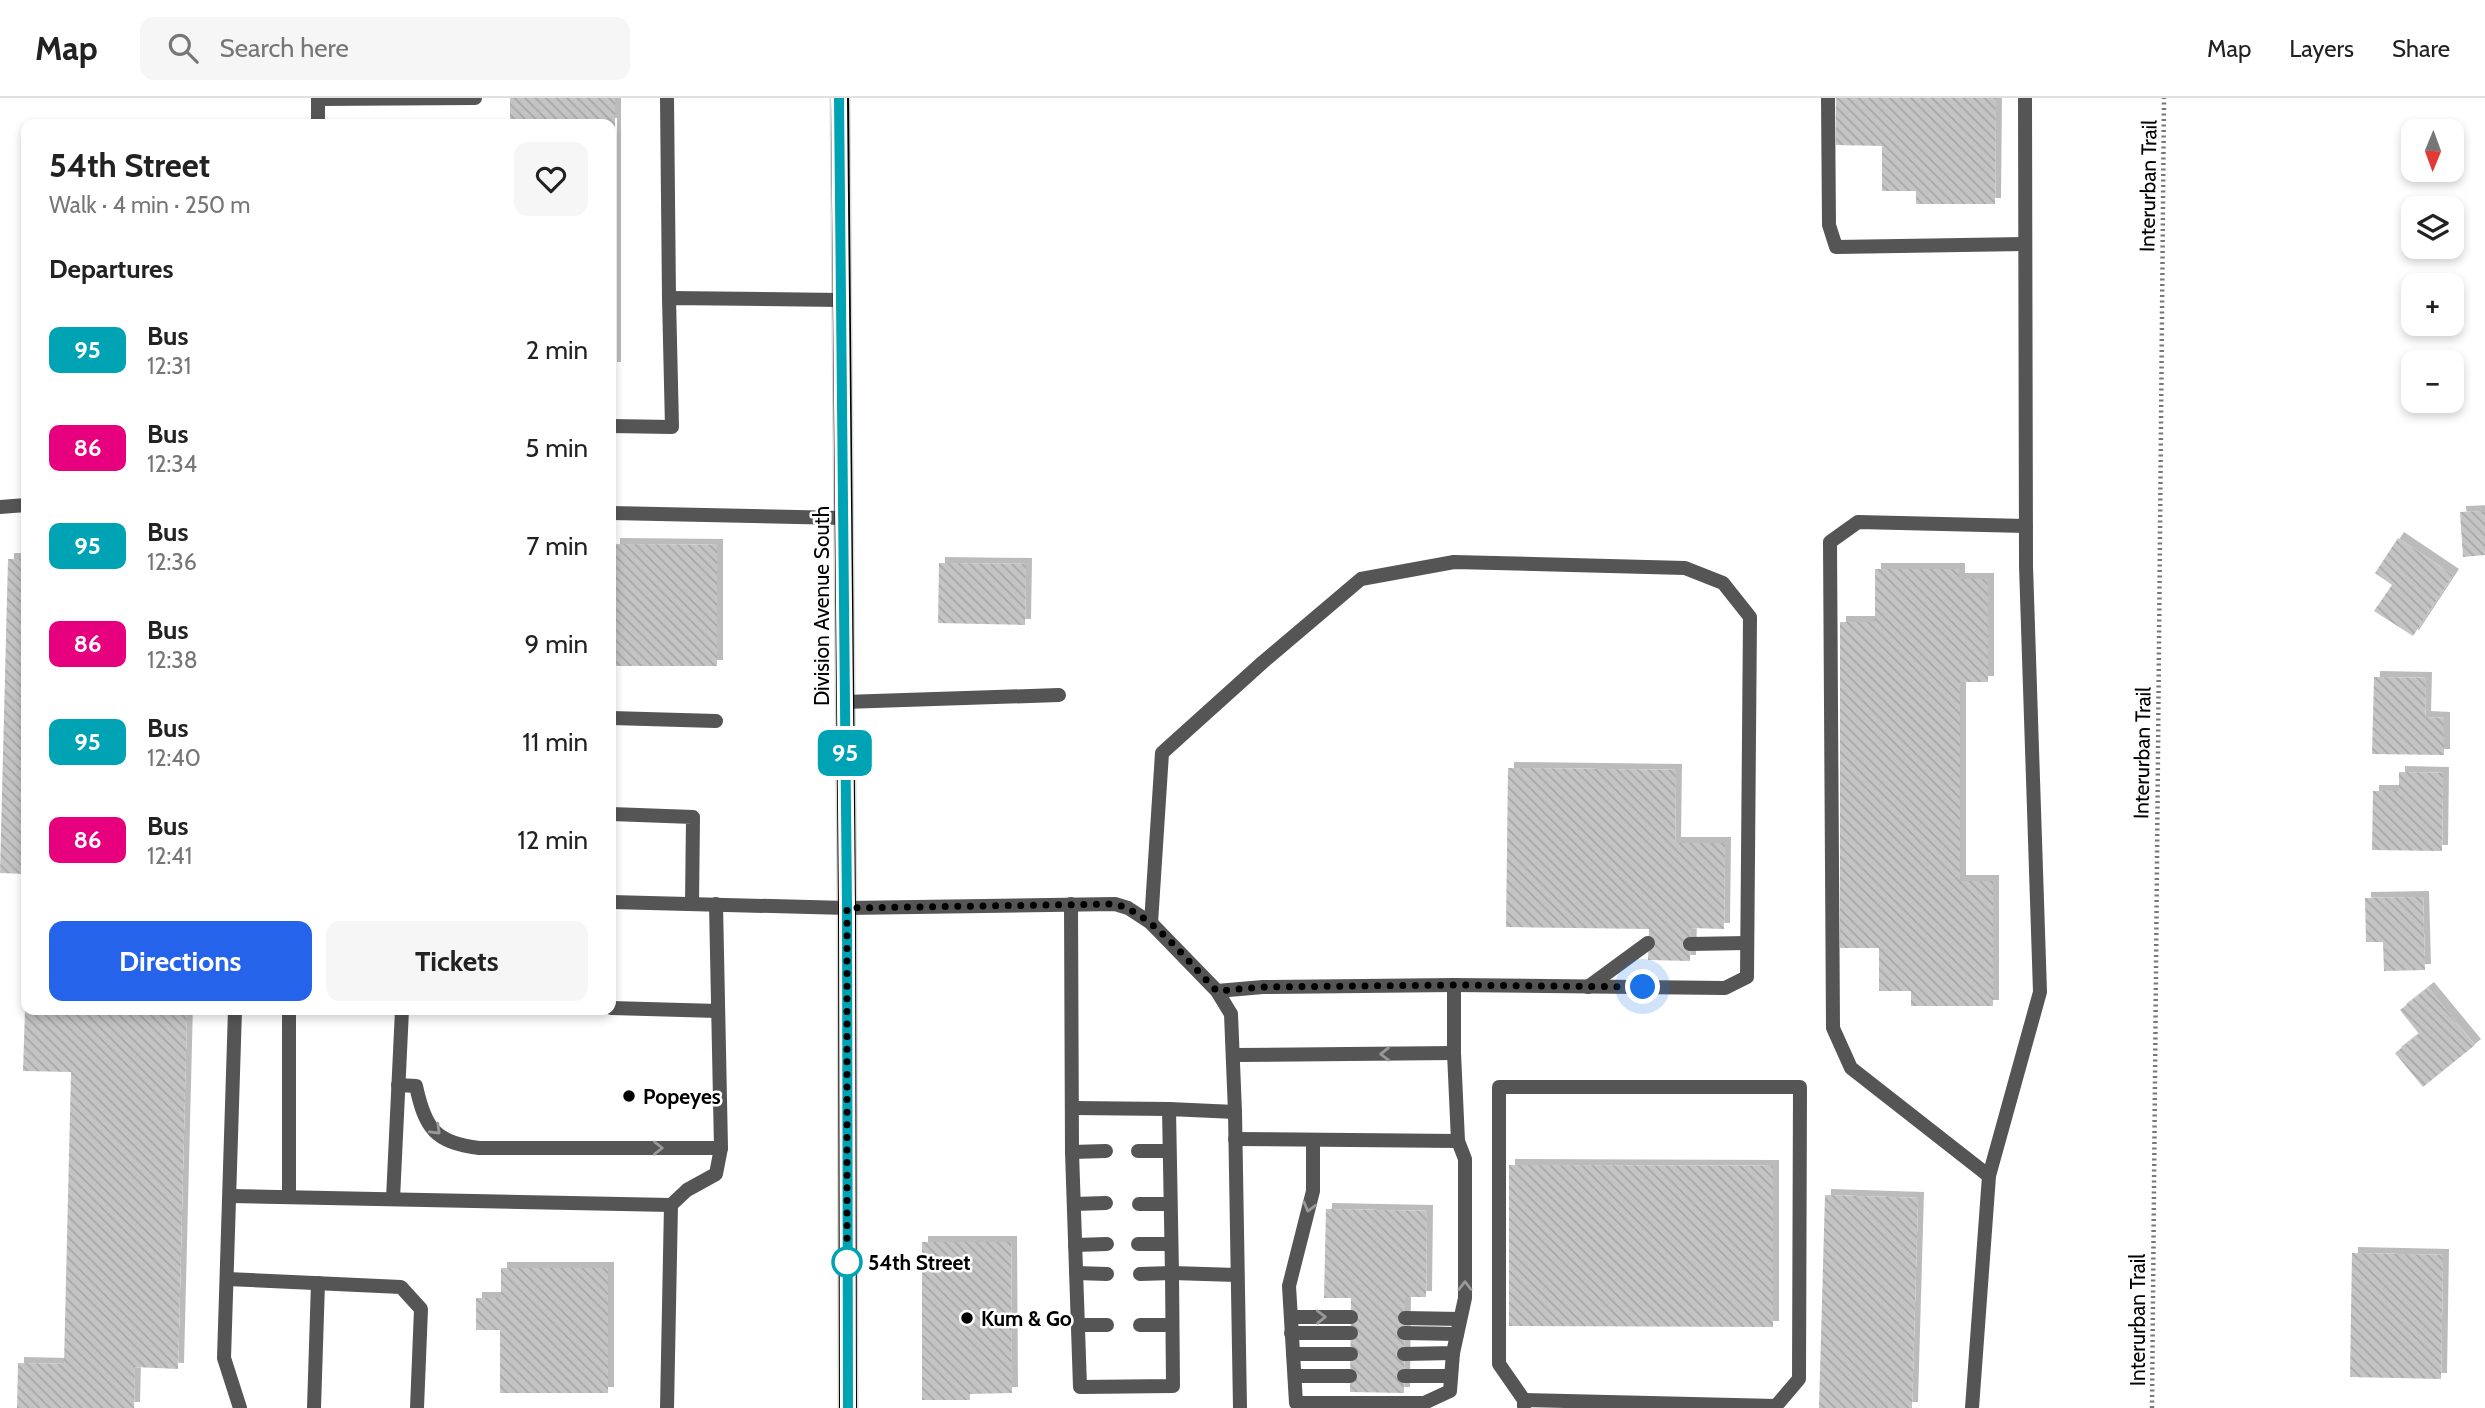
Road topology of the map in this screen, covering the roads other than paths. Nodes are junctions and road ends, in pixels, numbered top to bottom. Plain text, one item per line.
1 (475, 98) edge
2 (667, 98) edge
3 (839, 98) edge
4 (1828, 98) edge
5 (2025, 98) edge
6 (318, 119) edge
7 (2025, 244) junction
8 (669, 298) junction
9 (841, 299) junction
10 (616, 426) edge
11 (21, 505) edge
12 (0, 507) edge
13 (616, 513) edge
14 (843, 518) junction
15 (2025, 526) junction
16 (1059, 695) dead end
17 (844, 702) junction
18 (616, 718) edge
19 (716, 722) dead end
20 (616, 814) edge
21 (616, 902) edge
22 (692, 904) junction
23 (716, 904) junction
24 (1071, 904) junction
25 (847, 908) junction
26 (1151, 923) junction
27 (1648, 943) dead end
28 (1747, 943) junction
29 (1690, 944) dead end
30 (1454, 985) junction
31 (1588, 987) junction
32 (1217, 991) junction
33 (616, 1008) edge
34 (718, 1011) junction
35 (235, 1015) edge
36 (289, 1015) edge
37 (402, 1015) edge
38 (1454, 1053) junction
39 (1234, 1055) junction
40 (398, 1085) junction
41 (1074, 1108) junction
42 (1169, 1110) junction
43 (1235, 1112) junction
44 (1236, 1139) junction
45 (1313, 1140) junction
46 (1458, 1141) junction
47 (721, 1148) junction
48 (1106, 1151) dead end
49 (1138, 1151) dead end
50 (1169, 1151) junction
51 (1072, 1152) junction
52 (1989, 1176) junction
53 (230, 1196) junction
54 (289, 1197) junction
55 (393, 1199) junction
56 (1106, 1203) dead end
57 (1074, 1204) junction
58 (1139, 1204) dead end
59 (1170, 1204) junction
60 (671, 1205) junction
61 (1107, 1244) dead end
62 (1138, 1244) dead end
63 (1171, 1244) junction
64 (1075, 1245) junction
65 (1076, 1273) junction
66 (1172, 1273) junction
67 (1107, 1274) dead end
68 (1140, 1274) dead end
69 (1237, 1275) junction
70 (227, 1279) junction
71 (318, 1283) junction
72 (1290, 1317) junction
73 (1351, 1317) dead end
74 (1405, 1318) dead end
75 (1460, 1319) junction
76 (1077, 1325) junction
77 (1107, 1325) dead end
78 (1140, 1325) dead end
79 (1172, 1325) junction
80 (1351, 1333) dead end
81 (1404, 1333) dead end
82 (1291, 1334) junction
83 (1457, 1334) junction
84 (1453, 1353) junction
85 (1293, 1354) junction
86 (1351, 1354) dead end
87 (1404, 1354) dead end
88 (1295, 1376) junction
89 (1350, 1376) dead end
90 (1404, 1376) dead end
91 (1451, 1376) junction
92 (1524, 1404) edge
93 (1776, 1407) edge
94 (240, 1408) edge
95 (314, 1408) edge
96 (417, 1408) edge
97 (667, 1408) edge
98 (848, 1408) edge
99 (1240, 1408) edge
100 (1972, 1408) edge

1 - 6 lane
2 - 8 lane
3 - 9 main road, Division Avenue South
4 - 7 lane
5 - 7 lane
7 - 15 lane
8 - 9 lane
8 - 10 lane
9 - 14 main road, Division Avenue South
11 - 12 lane
13 - 14 lane
14 - 17 main road, Division Avenue South
15 - 52 lane
15 - 52 lane
16 - 17 lane
17 - 25 main road, Division Avenue South
18 - 19 lane
20 - 22 lane
21 - 22 lane
22 - 23 lane
23 - 25 lane
23 - 34 lane
24 - 25 lane
24 - 26 lane
24 - 41 lane
25 - 98 main road, Division Avenue South
26 - 28 lane
26 - 32 lane
27 - 31 lane
28 - 29 lane
28 - 31 lane
30 - 31 lane
30 - 32 lane
30 - 38 lane
32 - 39 lane
33 - 34 lane
34 - 47 lane
35 - 53 lane
36 - 54 lane
37 - 40 lane
38 -> 39 lane
38 - 46 lane
39 - 43 lane
40 -> 47 lane
40 - 55 lane
41 - 42 lane
41 - 51 lane
42 - 43 lane
42 - 50 lane
43 - 44 lane
44 - 45 lane
44 - 69 lane
45 - 46 lane
45 -> 72 lane
75 -> 46 lane
47 - 60 lane
48 - 51 lane
49 - 50 lane
50 - 59 lane
51 - 57 lane
52 - 100 lane
53 - 54 lane
53 - 70 lane
54 - 55 lane
55 - 60 lane
56 - 57 lane
57 - 64 lane
58 - 59 lane
59 - 63 lane
60 - 97 lane
61 - 64 lane
62 - 63 lane
63 - 66 lane
64 - 65 lane
65 - 67 lane
65 - 76 lane
66 - 68 lane
66 - 69 lane
66 - 79 lane
69 - 99 lane
70 - 71 lane
70 - 94 lane
71 - 95 lane
71 - 96 lane
72 -> 73 lane
72 - 82 lane
74 - 75 lane
75 - 83 lane
76 - 77 lane
76 - 79 lane
78 - 79 lane
80 - 82 lane
81 - 83 lane
82 - 85 lane
83 - 84 lane
84 - 87 lane
84 - 91 lane
85 - 86 lane
85 - 88 lane
88 - 89 lane
88 - 91 lane
90 - 91 lane
92 - 93 lane
92 - 93 lane

